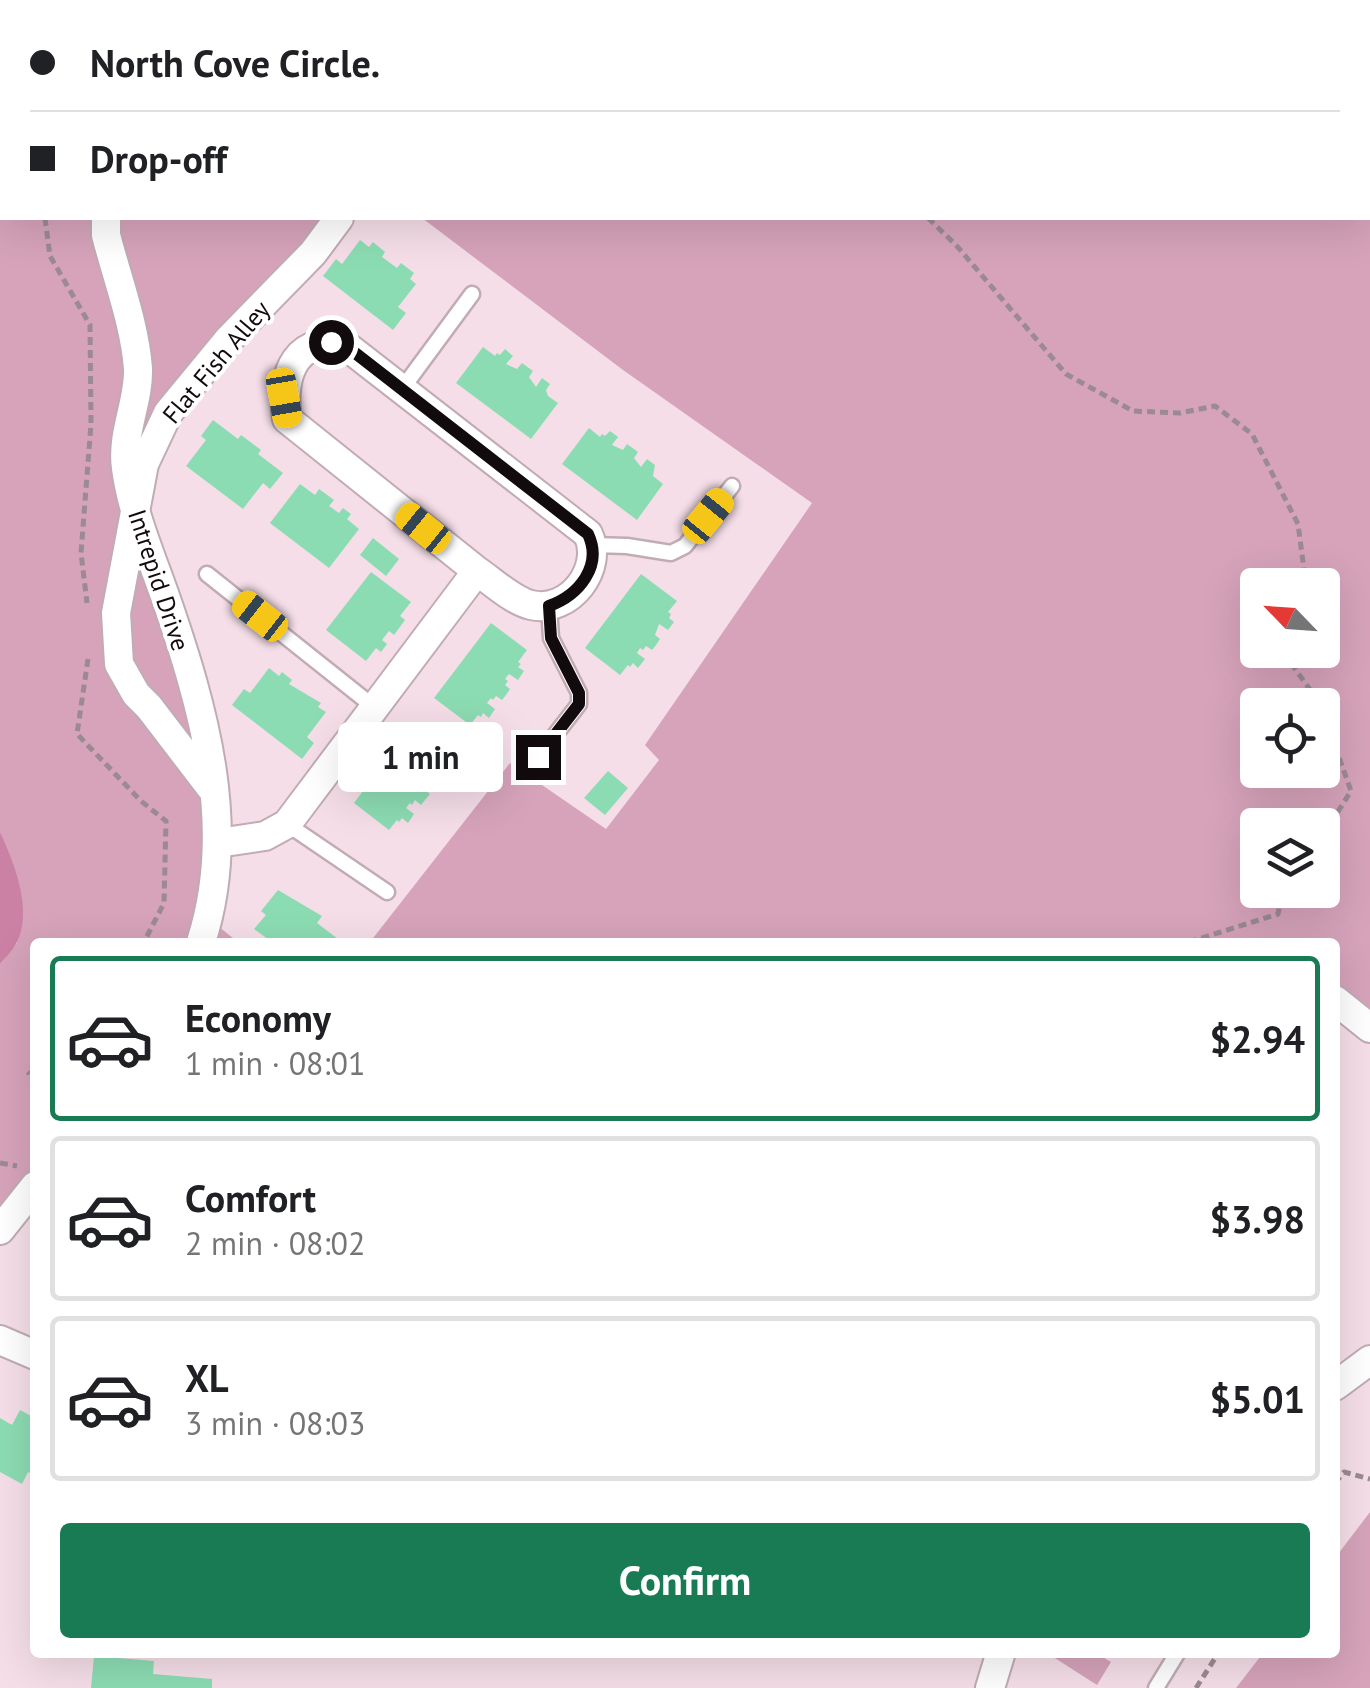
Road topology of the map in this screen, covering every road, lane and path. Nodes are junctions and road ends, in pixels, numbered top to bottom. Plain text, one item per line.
1 (106, 220) edge
2 (338, 220) edge
3 (930, 220) edge
4 (472, 294) dead end
5 (402, 390) junction
6 (732, 486) dead end
7 (136, 513) junction
8 (593, 545) junction
9 (1304, 568) edge
10 (477, 571) junction
11 (207, 574) dead end
12 (549, 606) junction
13 (374, 707) junction
14 (538, 757) dead end
15 (1340, 759) edge
16 (214, 793) junction
17 (1340, 808) edge
18 (287, 824) junction
19 (218, 843) junction
20 (387, 892) dead end
21 (1279, 908) edge
22 (202, 938) edge
23 (1202, 938) edge
24 (1340, 1004) edge
25 (1370, 1028) edge
26 (30, 1192) edge
27 (0, 1230) edge
28 (0, 1340) edge
29 (30, 1353) edge
30 (1370, 1360) edge
31 (1340, 1382) edge
32 (1340, 1477) edge
33 (1370, 1479) edge
34 (999, 1658) edge
35 (1174, 1658) edge
36 (1216, 1658) edge
37 (990, 1688) edge
38 (1156, 1688) edge
39 (1196, 1688) edge

1 - 7 street, Intrepid Drive
2 - 7 street, Flat Fish Alley
3 - 9 path
4 - 5 lane
5 - 8 street
5 - 10 street
6 - 8 lane
7 - 16 street, Intrepid Drive
7 - 16 street, Flat Fish Alley
8 - 12 street
10 - 12 street
10 - 13 street
11 - 13 lane
12 - 14 lane
13 - 18 street
15 - 17 path
16 - 19 street, Intrepid Drive
18 - 19 street
18 - 20 lane
19 - 22 street, Intrepid Drive
21 - 23 path
24 - 25 street
26 - 27 street
28 - 29 street
30 - 31 street
32 - 33 path
34 - 37 street
35 - 38 lane
36 - 39 path

